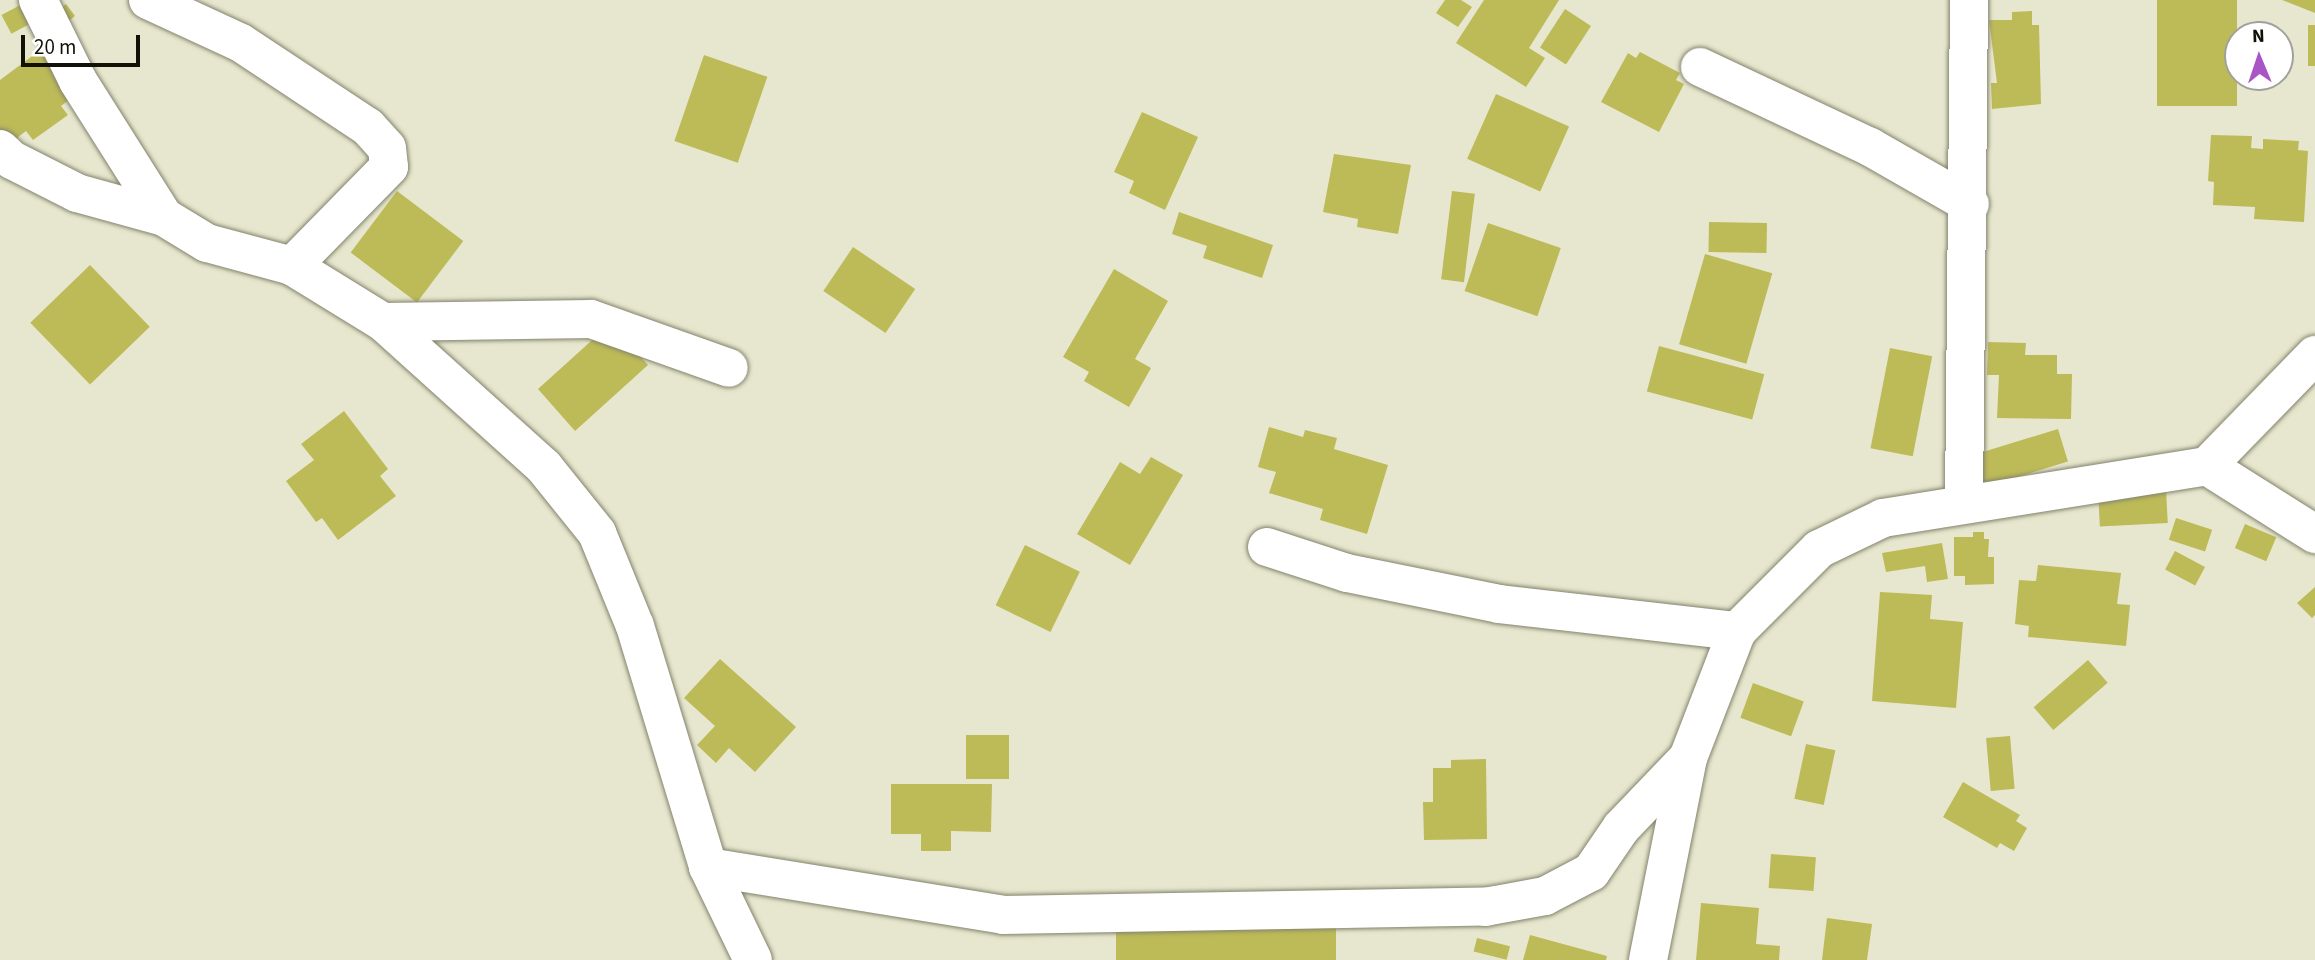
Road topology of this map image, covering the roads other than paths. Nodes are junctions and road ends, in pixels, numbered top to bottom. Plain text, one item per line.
1 (38, 0) edge
2 (148, 0) edge
3 (1969, 0) edge
4 (1700, 67) dead end
5 (0, 149) edge
6 (1970, 205) junction
7 (164, 217) junction
8 (292, 266) junction
9 (383, 321) junction
10 (2315, 355) edge
11 (729, 368) dead end
12 (2207, 466) junction
13 (1964, 503) junction
14 (2315, 534) edge
15 (1267, 547) dead end
16 (1737, 631) junction
17 (1688, 758) junction
18 (708, 867) junction
19 (754, 960) edge
20 (1648, 960) edge

1 - 7 street
2 - 8 street
3 - 6 street
4 - 6 street
5 - 7 street
6 - 13 street
7 - 8 street
8 - 9 street
9 - 11 street
9 - 18 street
10 - 12 street
12 - 13 street
12 - 14 street
13 - 16 street
15 - 16 street
16 - 17 street
17 - 18 street
17 - 20 street
18 - 19 street

